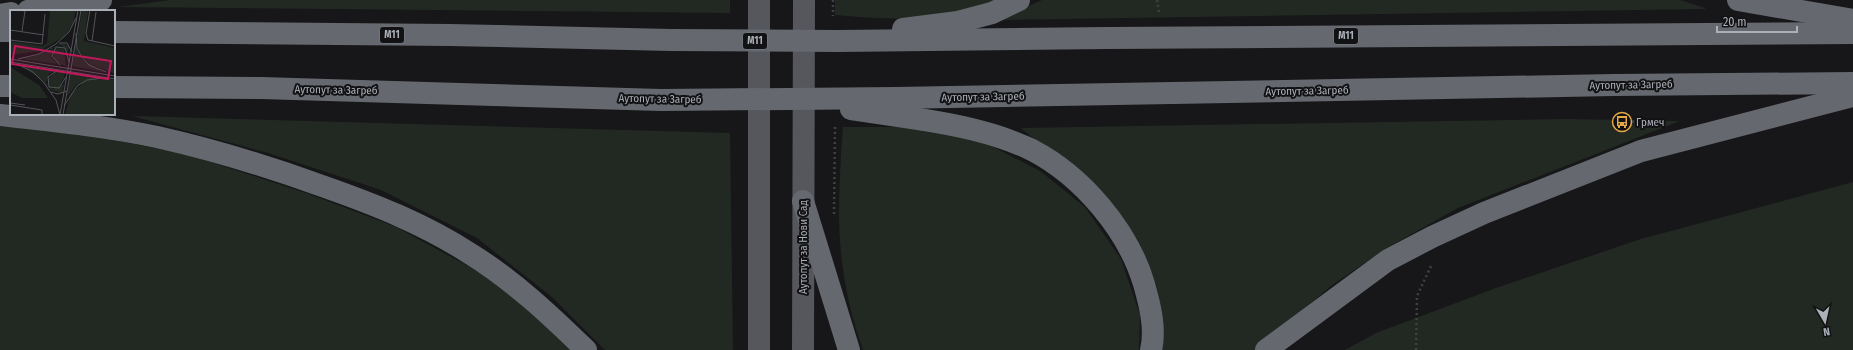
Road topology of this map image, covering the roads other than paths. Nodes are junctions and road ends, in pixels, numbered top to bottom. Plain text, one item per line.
1 (101, 0) edge
2 (759, 0) edge
3 (804, 0) edge
4 (1019, 0) edge
5 (1738, 0) edge
6 (35, 10) edge
7 (10, 14) edge
8 (0, 15) edge
9 (1853, 20) edge
10 (115, 32) edge
11 (1853, 33) edge
12 (838, 41) junction
13 (1853, 83) edge
14 (115, 87) edge
15 (1853, 96) edge
16 (779, 98) junction
17 (0, 115) edge
18 (803, 201) junction
19 (586, 350) edge
20 (759, 350) edge
21 (803, 350) edge
22 (849, 350) edge
23 (1151, 350) edge
24 (1266, 350) edge

1 - 6 highway
2 - 20 main road
3 - 18 main road, Аутопут за Нови Сад
4 - 12 highway
5 - 9 highway
7 - 8 highway
10 - 12 highway, M11, bridge
11 - 12 highway, M11
13 - 16 highway, Аутопут за Загреб, bridge
14 - 16 highway, Аутопут за Загреб, bridge
15 - 24 highway
16 - 23 highway, bridge
17 - 19 highway
18 - 21 main road, Аутопут за Нови Сад
18 - 22 highway

